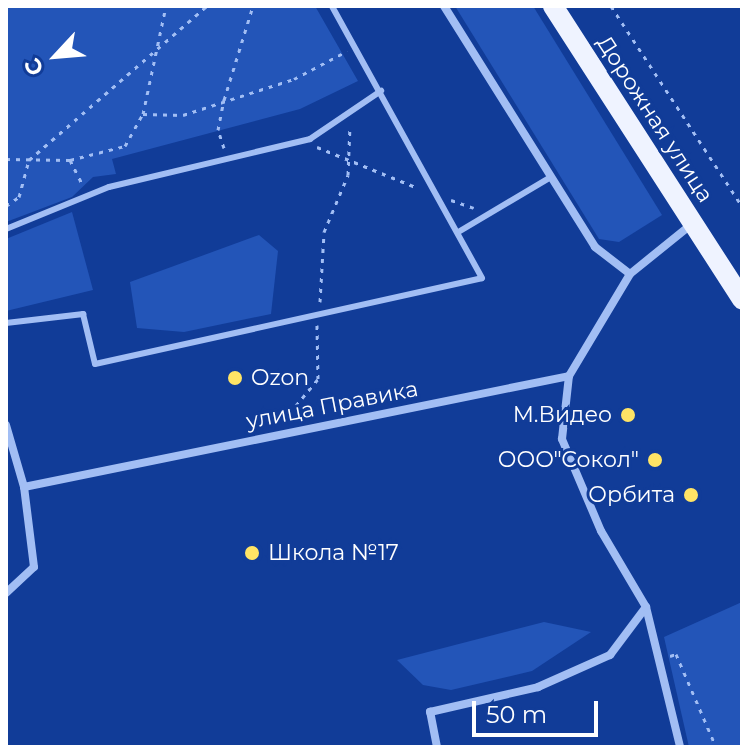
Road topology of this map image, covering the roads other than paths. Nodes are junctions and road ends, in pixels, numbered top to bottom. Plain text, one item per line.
1 (332, 6) edge
2 (444, 6) edge
3 (553, 6) edge
4 (381, 91) junction
5 (551, 177) junction
6 (693, 223) junction
7 (6, 229) edge
8 (460, 231) junction
9 (630, 274) junction
10 (742, 299) edge
11 (6, 323) edge
12 (569, 376) junction
13 (6, 425) edge
14 (24, 487) junction
15 (6, 593) edge
16 (646, 607) junction
17 (437, 747) edge
18 (680, 747) edge

1 - 4 lane
2 - 5 street
3 - 6 main road, Дорожная улица
4 - 7 lane
4 - 8 lane
5 - 8 lane
5 - 9 street
6 - 9 street
6 - 10 main road, Дорожная улица
8 - 11 lane
9 - 12 street
12 - 14 street, улица Правика
12 - 16 street
13 - 14 street
14 - 15 street
16 - 17 street
16 - 18 street

